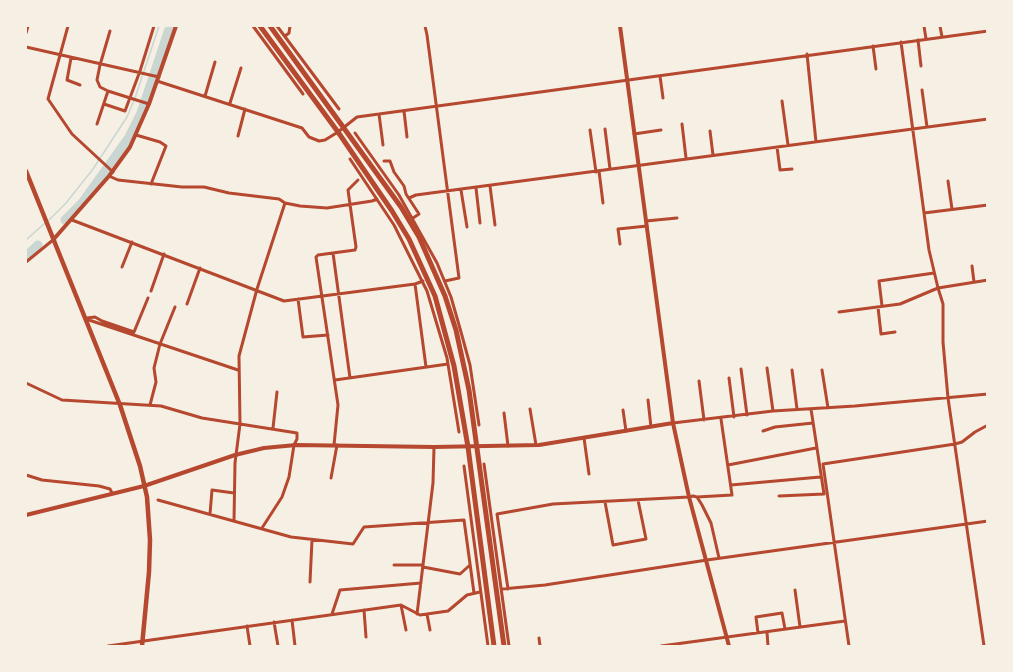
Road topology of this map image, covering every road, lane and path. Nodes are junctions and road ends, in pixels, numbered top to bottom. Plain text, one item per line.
1 (28, 26) edge
2 (68, 26) edge
3 (154, 26) edge
4 (176, 26) edge
5 (253, 26) edge
6 (260, 26) edge
7 (270, 26) edge
8 (277, 26) edge
9 (290, 26) edge
10 (425, 26) edge
11 (620, 26) edge
12 (924, 26) edge
13 (940, 26) edge
14 (110, 31) dead end
15 (987, 31) edge
16 (26, 33) edge
17 (285, 36) junction
18 (942, 37) junction
19 (926, 39) junction
20 (918, 40) junction
21 (901, 42) junction
22 (873, 46) junction
23 (26, 47) edge
24 (807, 54) junction
25 (58, 56) junction
26 (71, 58) junction
27 (215, 62) dead end
28 (100, 65) junction
29 (307, 66) junction
30 (921, 66) dead end
31 (241, 68) dead end
32 (876, 69) dead end
33 (140, 71) junction
34 (307, 75) junction
35 (660, 76) junction
36 (158, 79) junction
37 (628, 80) junction
38 (80, 85) dead end
39 (922, 90) dead end
40 (108, 91) junction
41 (305, 92) junction
42 (205, 96) junction
43 (663, 98) dead end
44 (130, 99) junction
45 (782, 101) dead end
46 (104, 104) junction
47 (149, 104) junction
48 (230, 104) junction
49 (436, 107) junction
50 (245, 109) junction
51 (339, 110) dead end
52 (404, 111) junction
53 (379, 114) junction
54 (987, 119) edge
55 (97, 124) dead end
56 (682, 124) dead end
57 (345, 127) junction
58 (927, 127) junction
59 (913, 128) junction
60 (605, 129) dead end
61 (590, 130) dead end
62 (661, 130) dead end
63 (710, 131) dead end
64 (338, 132) junction
65 (356, 133) dead end
66 (634, 134) junction
67 (136, 135) junction
68 (238, 136) dead end
69 (407, 137) dead end
70 (816, 142) junction
71 (357, 143) junction
72 (383, 145) dead end
73 (364, 146) junction
74 (788, 146) junction
75 (777, 147) junction
76 (713, 155) junction
77 (350, 159) dead end
78 (686, 159) junction
79 (384, 161) dead end
80 (638, 165) junction
81 (610, 169) junction
82 (792, 169) dead end
83 (26, 171) edge
84 (597, 171) junction
85 (113, 172) junction
86 (109, 176) junction
87 (368, 176) junction
88 (358, 180) dead end
89 (948, 181) dead end
90 (151, 184) junction
91 (369, 186) junction
92 (490, 186) junction
93 (476, 188) junction
94 (461, 190) junction
95 (447, 192) junction
96 (409, 198) junction
97 (377, 199) junction
98 (285, 203) junction
99 (603, 203) dead end
100 (350, 204) junction
101 (987, 205) edge
102 (952, 210) junction
103 (924, 213) junction
104 (413, 218) junction
105 (677, 218) dead end
106 (72, 220) junction
107 (647, 223) junction
108 (480, 224) dead end
109 (394, 225) junction
110 (495, 225) dead end
111 (467, 227) dead end
112 (403, 229) junction
113 (53, 240) junction
114 (132, 242) junction
115 (620, 244) dead end
116 (333, 253) junction
117 (164, 254) junction
118 (26, 262) edge
119 (972, 266) dead end
120 (122, 267) dead end
121 (200, 268) junction
122 (934, 273) junction
123 (987, 280) edge
124 (423, 281) junction
125 (445, 281) junction
126 (974, 282) junction
127 (415, 284) junction
128 (938, 288) junction
129 (257, 289) junction
130 (151, 291) dead end
131 (338, 294) junction
132 (322, 296) junction
133 (148, 298) dead end
134 (298, 299) junction
135 (187, 304) dead end
136 (880, 306) junction
137 (176, 307) dead end
138 (434, 310) junction
139 (839, 312) dead end
140 (441, 317) junction
141 (85, 318) junction
142 (895, 332) dead end
143 (328, 335) junction
144 (160, 344) junction
145 (448, 364) junction
146 (426, 367) junction
147 (767, 368) dead end
148 (741, 369) dead end
149 (238, 370) junction
150 (792, 370) dead end
151 (822, 370) dead end
152 (350, 378) junction
153 (729, 378) dead end
154 (335, 380) junction
155 (699, 381) dead end
156 (472, 382) junction
157 (26, 383) edge
158 (469, 390) junction
159 (277, 392) dead end
160 (987, 394) edge
161 (948, 398) junction
162 (648, 400) dead end
163 (120, 405) junction
164 (150, 405) junction
165 (455, 407) junction
166 (828, 408) junction
167 (811, 409) junction
168 (530, 410) dead end
169 (623, 410) dead end
170 (797, 410) junction
171 (773, 411) junction
172 (504, 413) dead end
173 (462, 414) junction
174 (747, 415) junction
175 (734, 417) junction
176 (721, 419) junction
177 (704, 420) junction
178 (673, 423) junction
179 (813, 423) junction
180 (240, 424) junction
181 (479, 424) dead end
182 (987, 426) edge
183 (651, 427) junction
184 (273, 428) junction
185 (626, 431) junction
186 (763, 431) dead end
187 (459, 432) dead end
188 (584, 438) junction
189 (955, 444) junction
190 (294, 445) junction
191 (336, 445) junction
192 (536, 445) junction
193 (508, 446) junction
194 (434, 447) junction
195 (468, 447) junction
196 (477, 447) junction
197 (816, 448) junction
198 (235, 455) junction
199 (484, 464) dead end
200 (728, 465) junction
201 (464, 466) dead end
202 (589, 474) dead end
203 (26, 475) edge
204 (820, 477) junction
205 (331, 478) dead end
206 (481, 478) junction
207 (487, 485) junction
208 (731, 485) junction
209 (144, 486) junction
210 (825, 492) junction
211 (112, 493) junction
212 (234, 493) junction
213 (779, 496) dead end
214 (689, 497) junction
215 (697, 497) junction
216 (158, 500) dead end
217 (638, 500) junction
218 (605, 502) junction
219 (474, 506) junction
220 (26, 514) edge
221 (210, 514) junction
222 (470, 514) junction
223 (234, 521) junction
224 (987, 521) edge
225 (428, 523) junction
226 (967, 524) junction
227 (262, 529) junction
228 (312, 540) junction
229 (834, 543) junction
230 (490, 547) junction
231 (497, 554) junction
232 (719, 558) junction
233 (707, 560) junction
234 (394, 565) dead end
235 (470, 565) junction
236 (423, 566) junction
237 (477, 567) junction
238 (484, 574) junction
239 (310, 582) dead end
240 (421, 583) junction
241 (502, 589) junction
242 (508, 589) junction
243 (795, 590) dead end
244 (480, 592) junction
245 (474, 593) junction
246 (401, 605) junction
247 (364, 610) junction
248 (332, 614) junction
249 (417, 614) junction
250 (427, 614) junction
251 (291, 620) junction
252 (845, 621) junction
253 (274, 622) junction
254 (247, 626) junction
255 (485, 627) junction
256 (800, 627) junction
257 (785, 629) junction
258 (406, 630) dead end
259 (430, 630) dead end
260 (492, 632) junction
261 (766, 632) junction
262 (758, 633) junction
263 (366, 637) dead end
264 (728, 637) junction
265 (539, 638) dead end
266 (142, 644) edge
267 (108, 646) edge
268 (250, 646) edge
269 (278, 646) edge
270 (296, 646) edge
271 (488, 646) edge
272 (494, 646) edge
273 (504, 646) edge
274 (509, 646) edge
275 (540, 646) edge
276 (661, 646) edge
277 (729, 646) edge
278 (768, 646) edge
279 (849, 646) edge
280 (984, 646) edge

1 - 16 street
2 - 25 street
3 - 33 street
4 - 36 street
5 - 41 street
6 - 41 highway
7 - 34 highway
8 - 17 street
9 - 17 street
10 - 49 street
11 - 37 street
12 - 19 street
13 - 18 street
14 - 28 street
15 - 18 street
17 - 29 street
18 - 19 street
19 - 20 street
20 - 21 street
20 - 30 street
21 - 22 street
21 - 59 street
22 - 24 street
22 - 32 street
23 - 25 street
24 - 35 street
24 - 70 street
25 - 26 street
25 - 85 street
26 - 28 street
26 - 38 street
27 - 42 street
28 - 33 street
28 - 40 street
29 - 34 street
29 - 51 street
31 - 48 street
33 - 36 street
33 - 44 street
34 - 57 highway
35 - 37 street
35 - 43 street
36 - 42 street
36 - 47 street
37 - 49 street
37 - 66 street
39 - 58 street
40 - 44 street
40 - 46 street
41 - 64 highway
42 - 48 street
44 - 46 street
44 - 47 street
45 - 74 street
46 - 55 street
47 - 67 street
48 - 50 street
49 - 52 street
49 - 95 street
50 - 64 street
50 - 68 street
52 - 53 street
52 - 69 street
53 - 57 street
53 - 72 street
54 - 58 street
56 - 78 street
57 - 64 street
57 - 71 highway
58 - 59 street
59 - 70 street
59 - 103 street
60 - 81 street
61 - 84 street
62 - 66 street
63 - 76 street
64 - 87 highway
65 - 73 street
66 - 80 street
67 - 85 street
67 - 90 street
70 - 74 street
71 - 73 street
71 - 158 highway
73 - 104 street
74 - 75 street
75 - 76 street
75 - 82 street
76 - 78 street
77 - 91 street
78 - 80 street
79 - 96 street
80 - 81 street
80 - 107 street
81 - 84 street
83 - 113 main road
84 - 92 street
84 - 99 street
85 - 86 street
86 - 90 street
86 - 106 street
87 - 91 street
87 - 112 highway
88 - 100 street
89 - 102 street
90 - 98 street
91 - 97 street
92 - 93 street
92 - 110 street
93 - 94 street
93 - 108 street
94 - 95 street
94 - 111 street
95 - 96 street
95 - 125 street
96 - 104 street
97 - 100 street
97 - 109 street
98 - 100 street
98 - 129 street
100 - 116 street
101 - 102 street
102 - 103 street
103 - 122 street
104 - 125 street
105 - 107 street
106 - 113 street
106 - 114 street
107 - 115 street
107 - 178 street
109 - 112 street
109 - 124 street
112 - 140 highway
113 - 118 street
113 - 141 main road
114 - 117 street
114 - 120 street
116 - 131 street
116 - 132 street
117 - 121 street
117 - 130 street
119 - 126 street
121 - 129 street
121 - 135 street
122 - 128 street
122 - 136 street
123 - 126 street
124 - 127 street
124 - 138 street
125 - 156 street
126 - 128 street
127 - 131 street
127 - 146 street
128 - 136 street
128 - 161 street
129 - 134 street
129 - 149 street
131 - 132 street
131 - 152 street
132 - 134 street
132 - 143 street
133 - 141 street
134 - 143 street
136 - 139 street
136 - 142 street
137 - 144 street
138 - 140 street
138 - 145 street
140 - 173 highway
141 - 144 street
141 - 163 main road
143 - 154 street
144 - 149 street
144 - 164 street
145 - 146 street
145 - 165 street
146 - 152 street
147 - 171 street
148 - 174 street
149 - 180 street
150 - 170 street
151 - 166 street
152 - 154 street
153 - 175 street
154 - 191 street
155 - 177 street
156 - 158 street
156 - 181 street
157 - 163 street
158 - 196 highway
159 - 184 street
160 - 161 street
161 - 166 street
161 - 189 street
162 - 183 street
163 - 164 street
163 - 209 main road
164 - 180 street
165 - 173 street
165 - 187 street
166 - 167 street
167 - 170 street
167 - 179 street
168 - 192 street
169 - 185 street
170 - 171 street
171 - 174 street
172 - 193 street
173 - 195 highway
174 - 175 street
175 - 176 street
176 - 177 street
176 - 200 street
177 - 178 street
178 - 183 street
178 - 214 street
179 - 186 street
179 - 197 street
180 - 184 street
180 - 198 street
182 - 189 street
183 - 185 street
184 - 190 street
185 - 188 street
188 - 192 street
188 - 202 street
189 - 210 street
189 - 226 street
190 - 191 street
190 - 198 street
190 - 227 street
191 - 194 street
191 - 205 street
192 - 193 street
193 - 196 street
194 - 195 street
194 - 225 street
195 - 196 street
195 - 219 highway
196 - 206 highway
197 - 200 street
197 - 204 street
198 - 209 street
198 - 212 street
199 - 207 street
200 - 208 street
201 - 222 street
203 - 211 street
204 - 208 street
204 - 210 street
206 - 207 street
206 - 230 highway
207 - 231 street
208 - 215 street
209 - 211 street
209 - 266 main road
210 - 213 street
210 - 229 street
211 - 220 street
212 - 221 street
212 - 223 street
214 - 215 street
214 - 217 street
214 - 233 street
215 - 232 street
216 - 221 street
217 - 218 street
217 - 218 street
218 - 242 street
219 - 222 street
219 - 238 highway
221 - 223 street
222 - 237 street
223 - 227 street
224 - 226 street
225 - 228 street
225 - 235 street
225 - 236 street
226 - 229 street
226 - 280 street
227 - 228 street
228 - 239 street
229 - 232 street
229 - 252 street
230 - 231 street
230 - 273 highway
231 - 241 street
232 - 233 street
233 - 242 street
233 - 264 street
234 - 236 street
235 - 236 street
235 - 245 street
236 - 240 street
237 - 238 street
237 - 244 street
238 - 260 highway
240 - 248 street
240 - 249 street
241 - 242 street
241 - 274 street
243 - 256 street
244 - 245 street
244 - 255 street
245 - 250 street
246 - 247 street
246 - 249 street
246 - 258 street
247 - 248 street
247 - 263 street
248 - 251 street
249 - 250 street
250 - 259 street
251 - 253 street
251 - 270 street
252 - 256 street
252 - 279 street
253 - 254 street
253 - 269 street
254 - 266 street
254 - 268 street
255 - 260 street
255 - 271 street
256 - 257 street
257 - 261 street
257 - 262 street
260 - 272 highway
261 - 262 street
261 - 278 street
262 - 264 street
264 - 276 street
264 - 277 street
265 - 275 street
266 - 267 street

